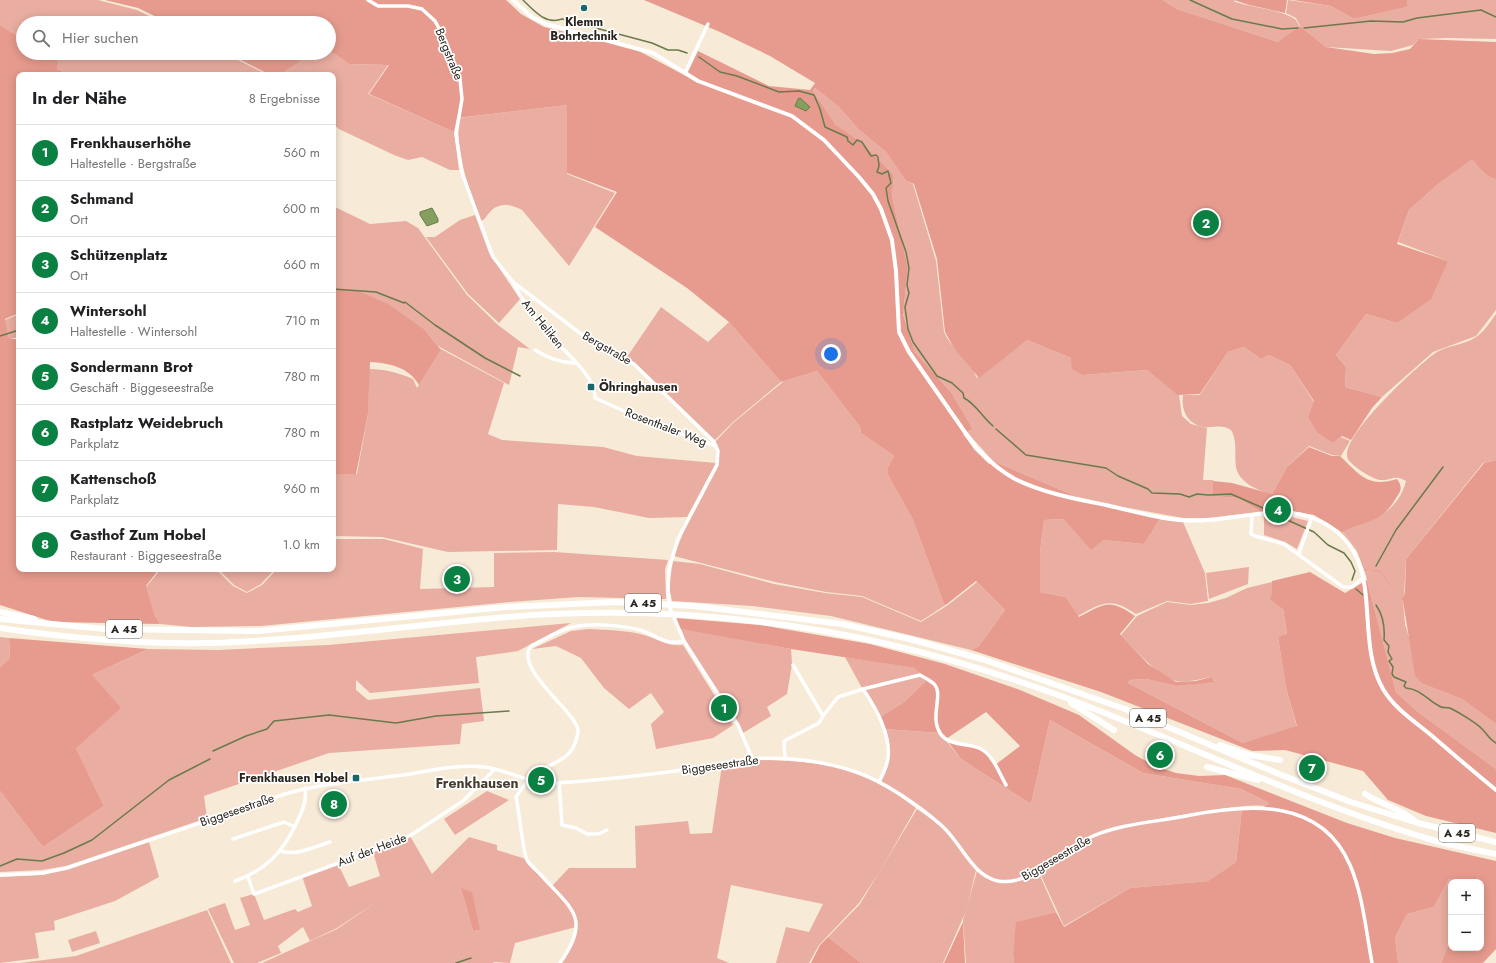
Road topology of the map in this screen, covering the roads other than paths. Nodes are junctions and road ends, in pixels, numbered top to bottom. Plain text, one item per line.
1 (368, 0) edge
2 (513, 0) edge
3 (708, 24) dead end
4 (685, 73) junction
5 (513, 282) junction
6 (535, 350) dead end
7 (575, 363) junction
8 (595, 398) joint
9 (716, 446) junction
10 (1252, 515) junction
11 (1312, 517) junction
12 (1298, 553) junction
13 (1363, 574) junction
14 (0, 612) edge
15 (0, 619) edge
16 (58, 626) junction
17 (0, 628) edge
18 (684, 641) junction
19 (793, 665) dead end
20 (862, 689) junction
21 (1060, 696) junction
22 (823, 716) junction
23 (1114, 730) dead end
24 (1209, 744) junction
25 (752, 758) junction
26 (785, 759) junction
27 (1280, 760) dead end
28 (1207, 767) dead end
29 (495, 768) junction
30 (528, 780) junction
31 (533, 782) junction
32 (880, 782) junction
33 (1268, 782) junction
34 (559, 783) junction
35 (1006, 785) dead end
36 (305, 788) junction
37 (1496, 790) edge
38 (1365, 794) dead end
39 (1418, 823) junction
40 (295, 827) junction
41 (607, 830) dead end
42 (233, 839) dead end
43 (330, 842) dead end
44 (1496, 842) edge
45 (280, 851) junction
46 (1496, 854) edge
47 (0, 875) edge
48 (248, 877) junction
49 (235, 881) dead end
50 (560, 963) edge
51 (1372, 963) edge

1 - 5 street, Bergstraße
2 - 4 street
3 - 4 street
4 - 10 street
5 - 7 street, Am Heliken
5 - 9 street, Bergstraße
6 - 7 street, Am Heliken
7 - 8 street, Am Heliken
8 - 9 street, Rosenthaler Weg
9 - 18 street
10 - 11 street
10 - 12 street
11 - 12 street
11 - 13 street
12 - 13 street
13 - 37 street
14 - 16 highway
15 - 16 highway, A 45
16 - 24 highway, A 45
17 - 21 highway, A 45
18 - 25 street
18 - 31 street
19 - 22 street
20 - 22 street
20 - 32 street
20 - 35 street
21 - 23 highway
21 - 33 highway, A 45
22 - 26 street
24 - 27 highway
24 - 39 highway, A 45
25 - 26 street, Biggeseestraße
25 - 34 street, Biggeseestraße
26 - 32 street, Biggeseestraße
28 - 33 highway
29 - 30 street, Biggeseestraße
29 - 36 street, Biggeseestraße
29 - 48 street, Auf der Heide
30 - 31 street, Biggeseestraße
30 - 50 street
31 - 34 street, Biggeseestraße
32 - 51 street, Biggeseestraße
33 - 46 highway, A 45
34 - 41 street
36 - 40 street
36 - 47 street, Biggeseestraße
38 - 39 highway
39 - 44 highway, A 45
40 - 42 street
40 - 45 street
43 - 45 street
45 - 48 street
48 - 49 street

